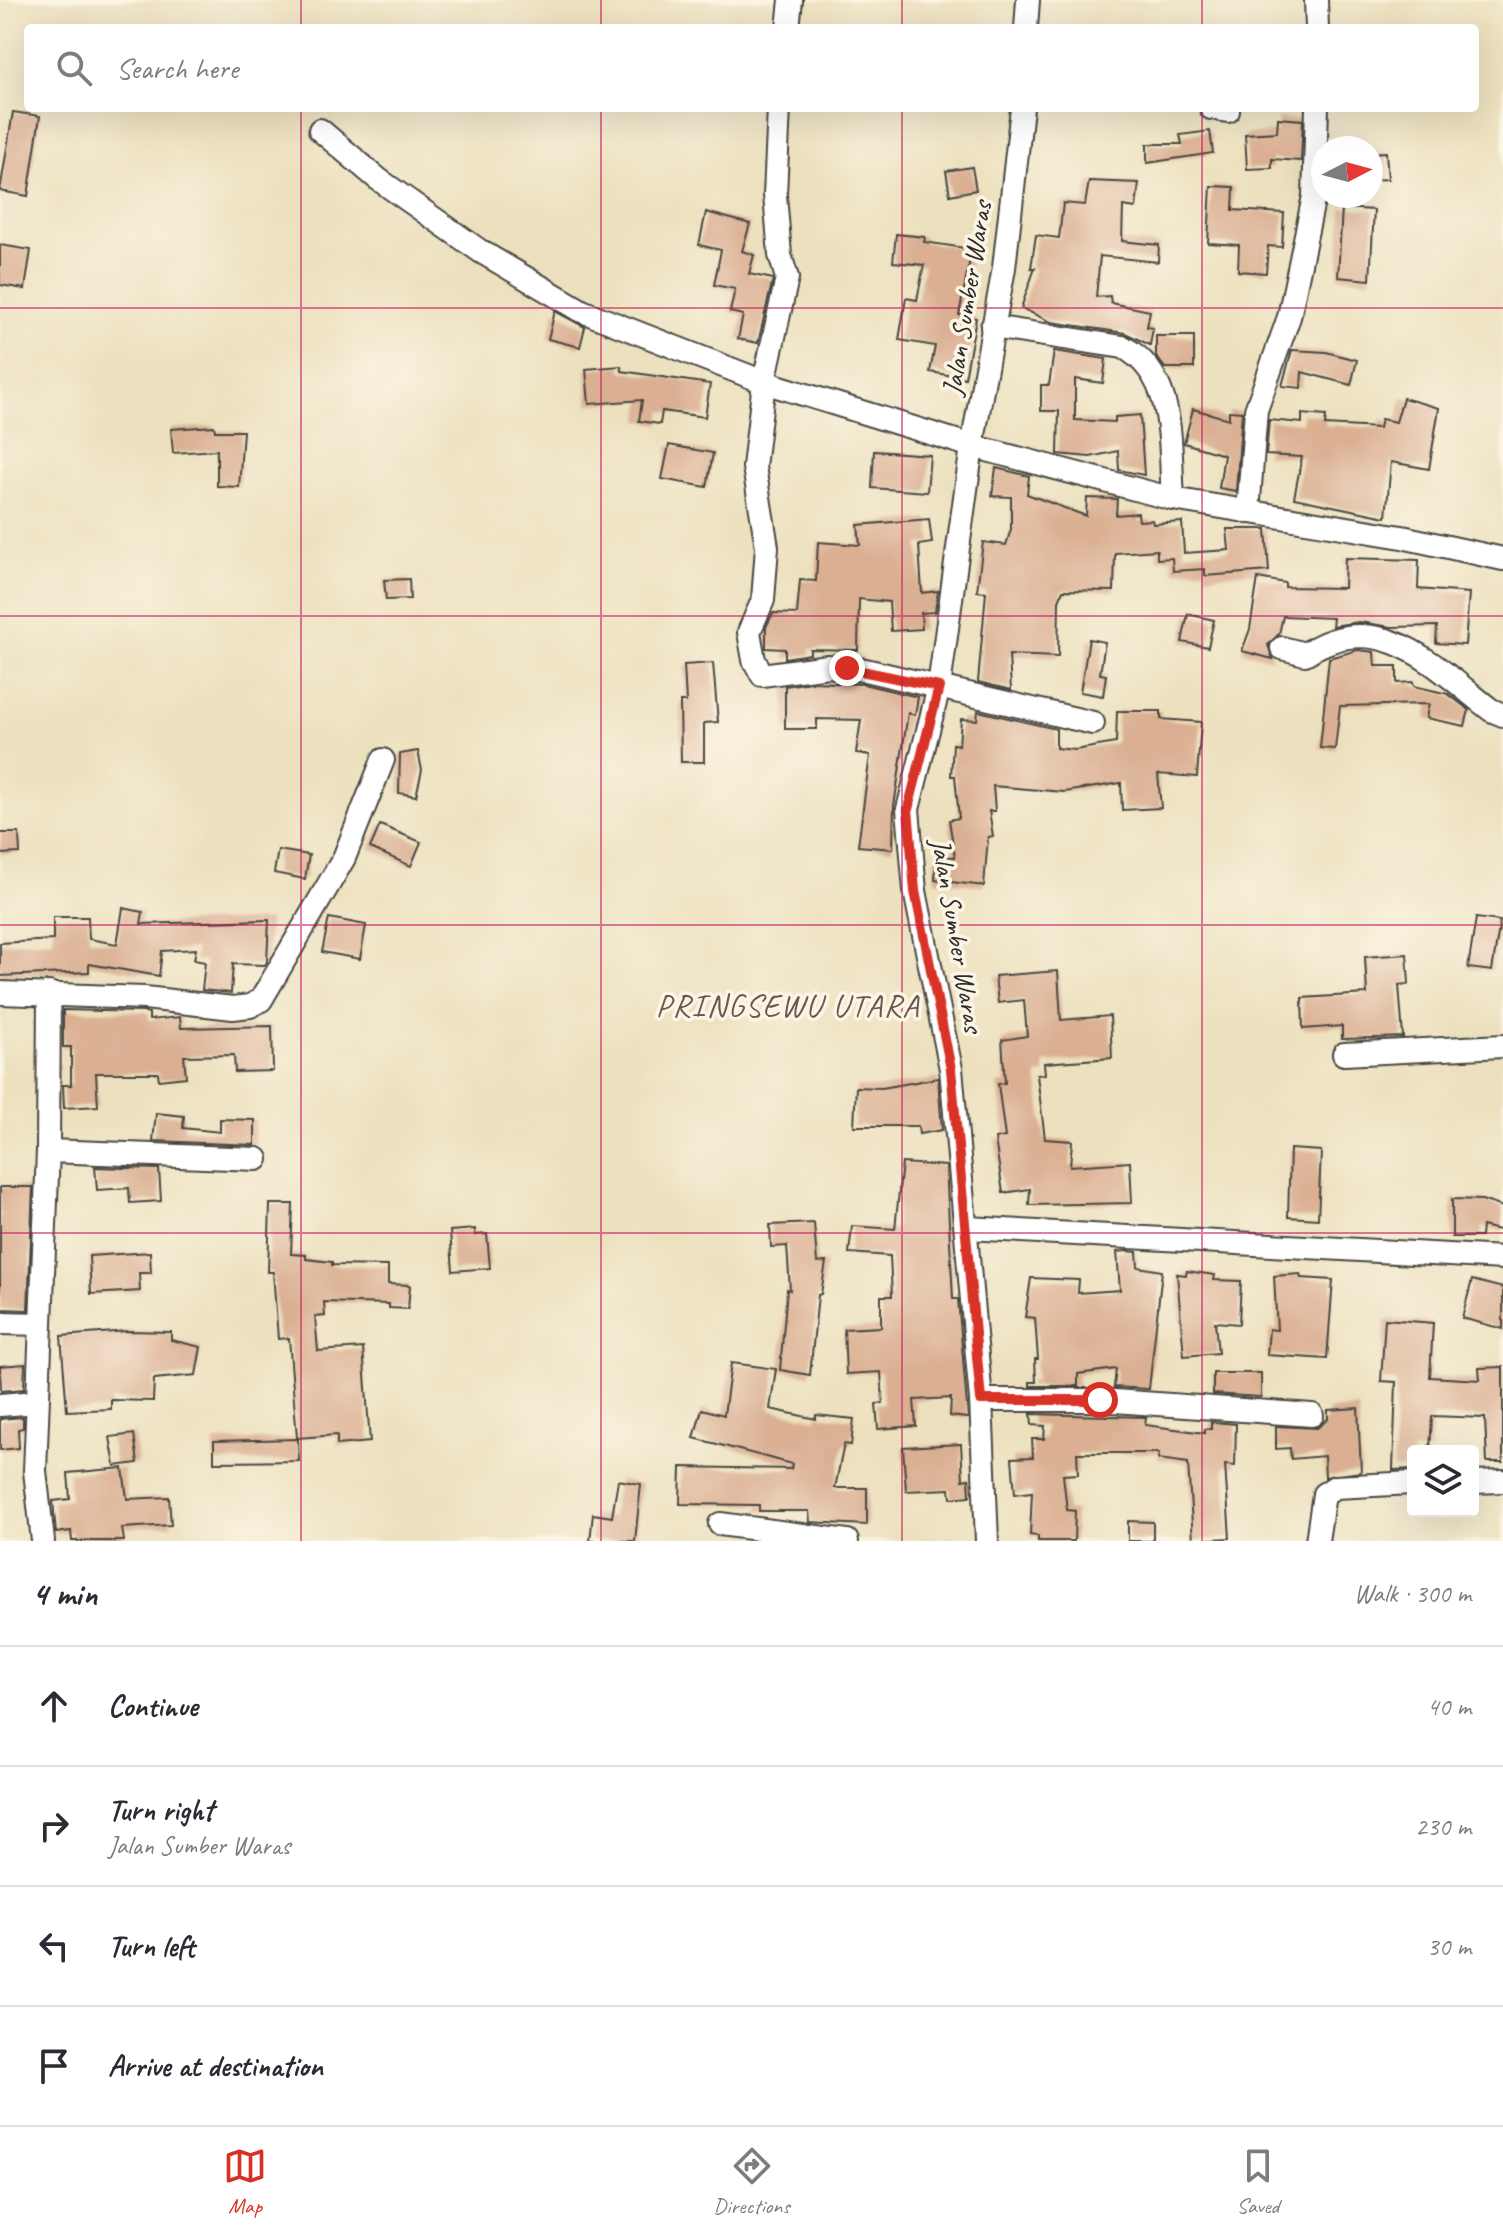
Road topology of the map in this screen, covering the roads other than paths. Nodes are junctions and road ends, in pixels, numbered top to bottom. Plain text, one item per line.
1 (791, 0) edge
2 (1028, 0) edge
3 (1316, 0) edge
4 (788, 24) edge
5 (1026, 24) edge
6 (1317, 24) edge
7 (779, 112) edge
8 (1022, 112) edge
9 (1317, 112) edge
10 (320, 130) dead end
11 (992, 327) junction
12 (764, 382) junction
13 (972, 446) junction
14 (1173, 499) junction
15 (1248, 512) junction
16 (1503, 559) edge
17 (1282, 648) dead end
18 (939, 687) junction
19 (1503, 715) edge
20 (1093, 723) dead end
21 (383, 760) dead end
22 (0, 993) edge
23 (49, 993) junction
24 (1503, 1046) edge
25 (1344, 1054) dead end
26 (48, 1151) junction
27 (257, 1159) dead end
28 (968, 1228) junction
29 (1503, 1258) edge
30 (0, 1323) edge
31 (41, 1324) junction
32 (981, 1400) junction
33 (37, 1402) junction
34 (0, 1405) edge
35 (1312, 1415) dead end
36 (1503, 1481) edge
37 (1479, 1482) edge
38 (1407, 1483) edge
39 (720, 1524) dead end
40 (43, 1541) edge
41 (847, 1541) edge
42 (987, 1541) edge
43 (1317, 1541) edge

1 - 4 street
2 - 5 street
3 - 6 street
7 - 12 street
8 - 11 street, Jalan Sumber Waras
9 - 15 street
10 - 12 street
11 - 13 street, Jalan Sumber Waras
11 - 14 street
12 - 13 street
12 - 18 street
13 - 14 street
13 - 18 street, Jalan Sumber Waras
14 - 15 street
15 - 16 street
17 - 19 street
18 - 20 street
18 - 28 street, Jalan Sumber Waras
21 - 23 street
22 - 23 street
23 - 26 street
24 - 25 street
26 - 27 street
26 - 31 street
28 - 29 street
28 - 32 street, Jalan Sumber Waras
30 - 31 street
31 - 33 street
32 - 35 street
32 - 42 street, Jalan Sumber Waras
33 - 34 street
33 - 40 street
36 - 37 street
38 - 43 street
39 - 41 street

